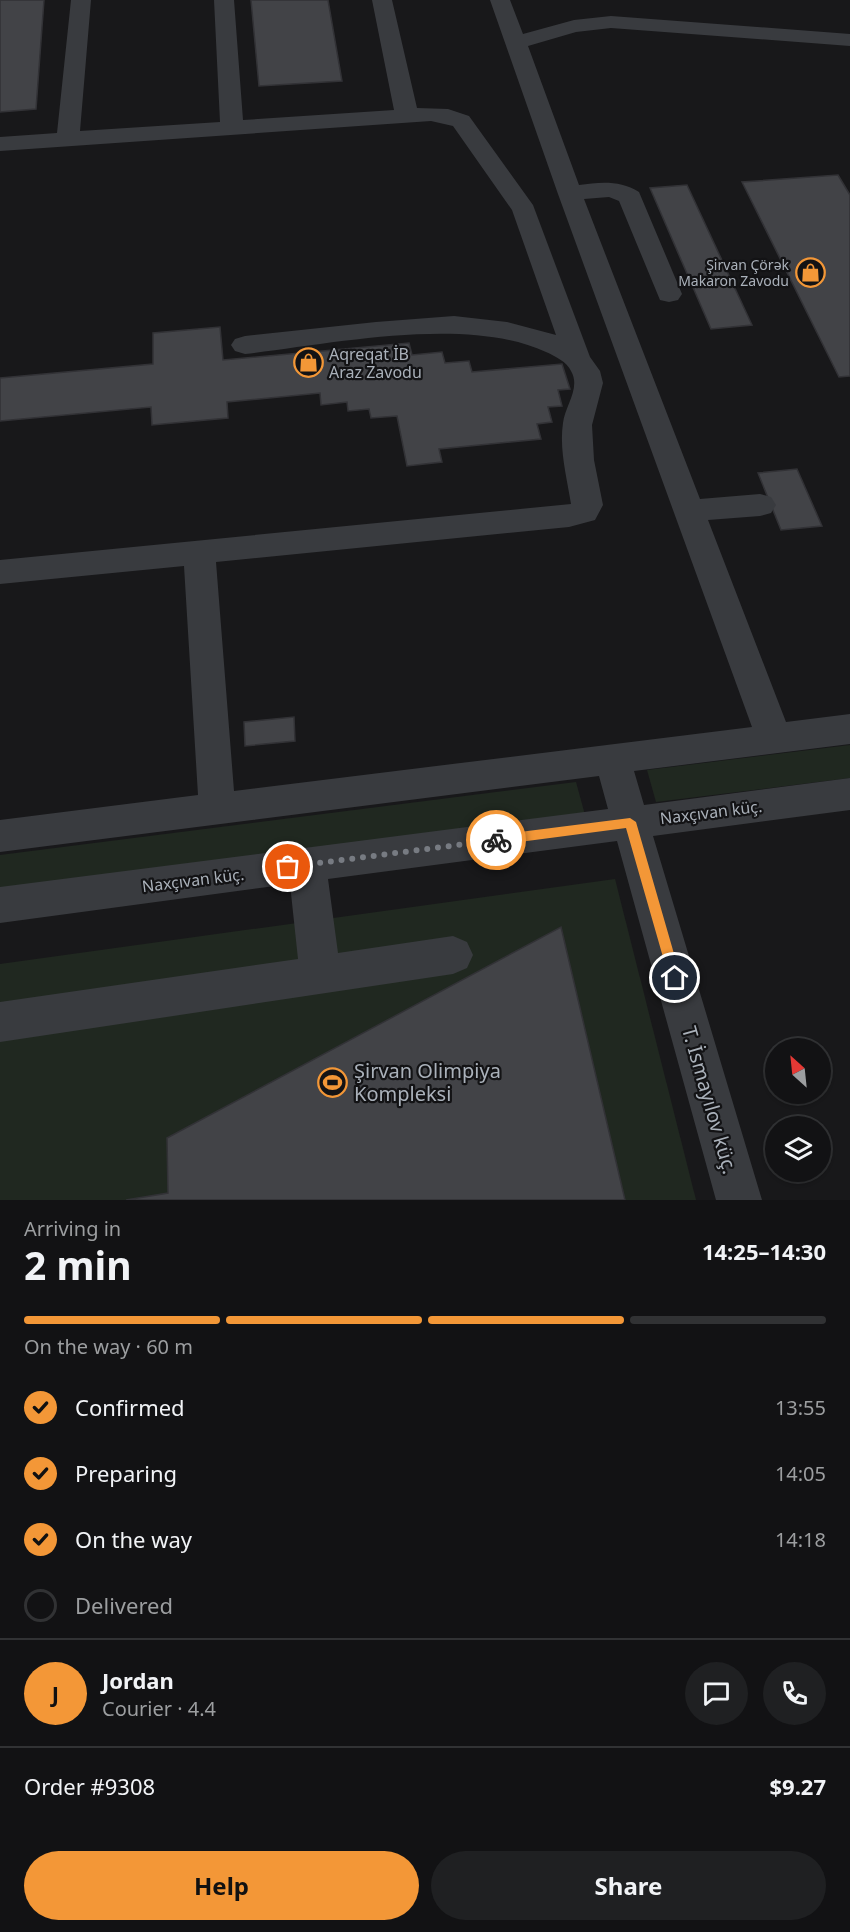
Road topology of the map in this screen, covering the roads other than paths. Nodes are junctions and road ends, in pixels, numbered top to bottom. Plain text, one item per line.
1 (81, 0) edge
2 (224, 0) edge
3 (382, 0) edge
4 (500, 0) edge
5 (850, 40) edge
6 (516, 43) junction
7 (407, 116) junction
8 (232, 128) junction
9 (68, 139) junction
10 (0, 144) edge
11 (570, 194) junction
12 (669, 294) dead end
13 (245, 345) dead end
14 (577, 356) junction
15 (760, 505) dead end
16 (689, 511) junction
17 (199, 553) junction
18 (0, 572) edge
19 (850, 729) edge
20 (774, 738) junction
21 (612, 758) junction
22 (850, 794) edge
23 (217, 808) junction
24 (630, 822) junction
25 (0, 836) edge
26 (307, 865) junction
27 (0, 905) edge
28 (453, 955) dead end
29 (320, 974) junction
30 (0, 1022) edge
31 (739, 1200) edge

1 - 9 street
2 - 8 street
3 - 7 street
4 - 6 street
5 - 6 street
6 - 11 street
7 - 8 street
7 - 14 street
8 - 9 street
9 - 10 street
11 - 12 street
11 - 16 street
13 - 14 street
14 - 17 street
15 - 16 street
16 - 20 street
17 - 18 street
17 - 23 street
19 - 20 street
20 - 21 street
21 - 23 street
21 - 24 street, T. İsmayılov küç.
22 - 24 street, Naxçıvan küç.
23 - 25 street
24 - 26 street, Naxçıvan küç.
24 - 31 street, T. İsmayılov küç.
26 - 27 street, Naxçıvan küç.
26 - 29 street
28 - 29 street
29 - 30 street

